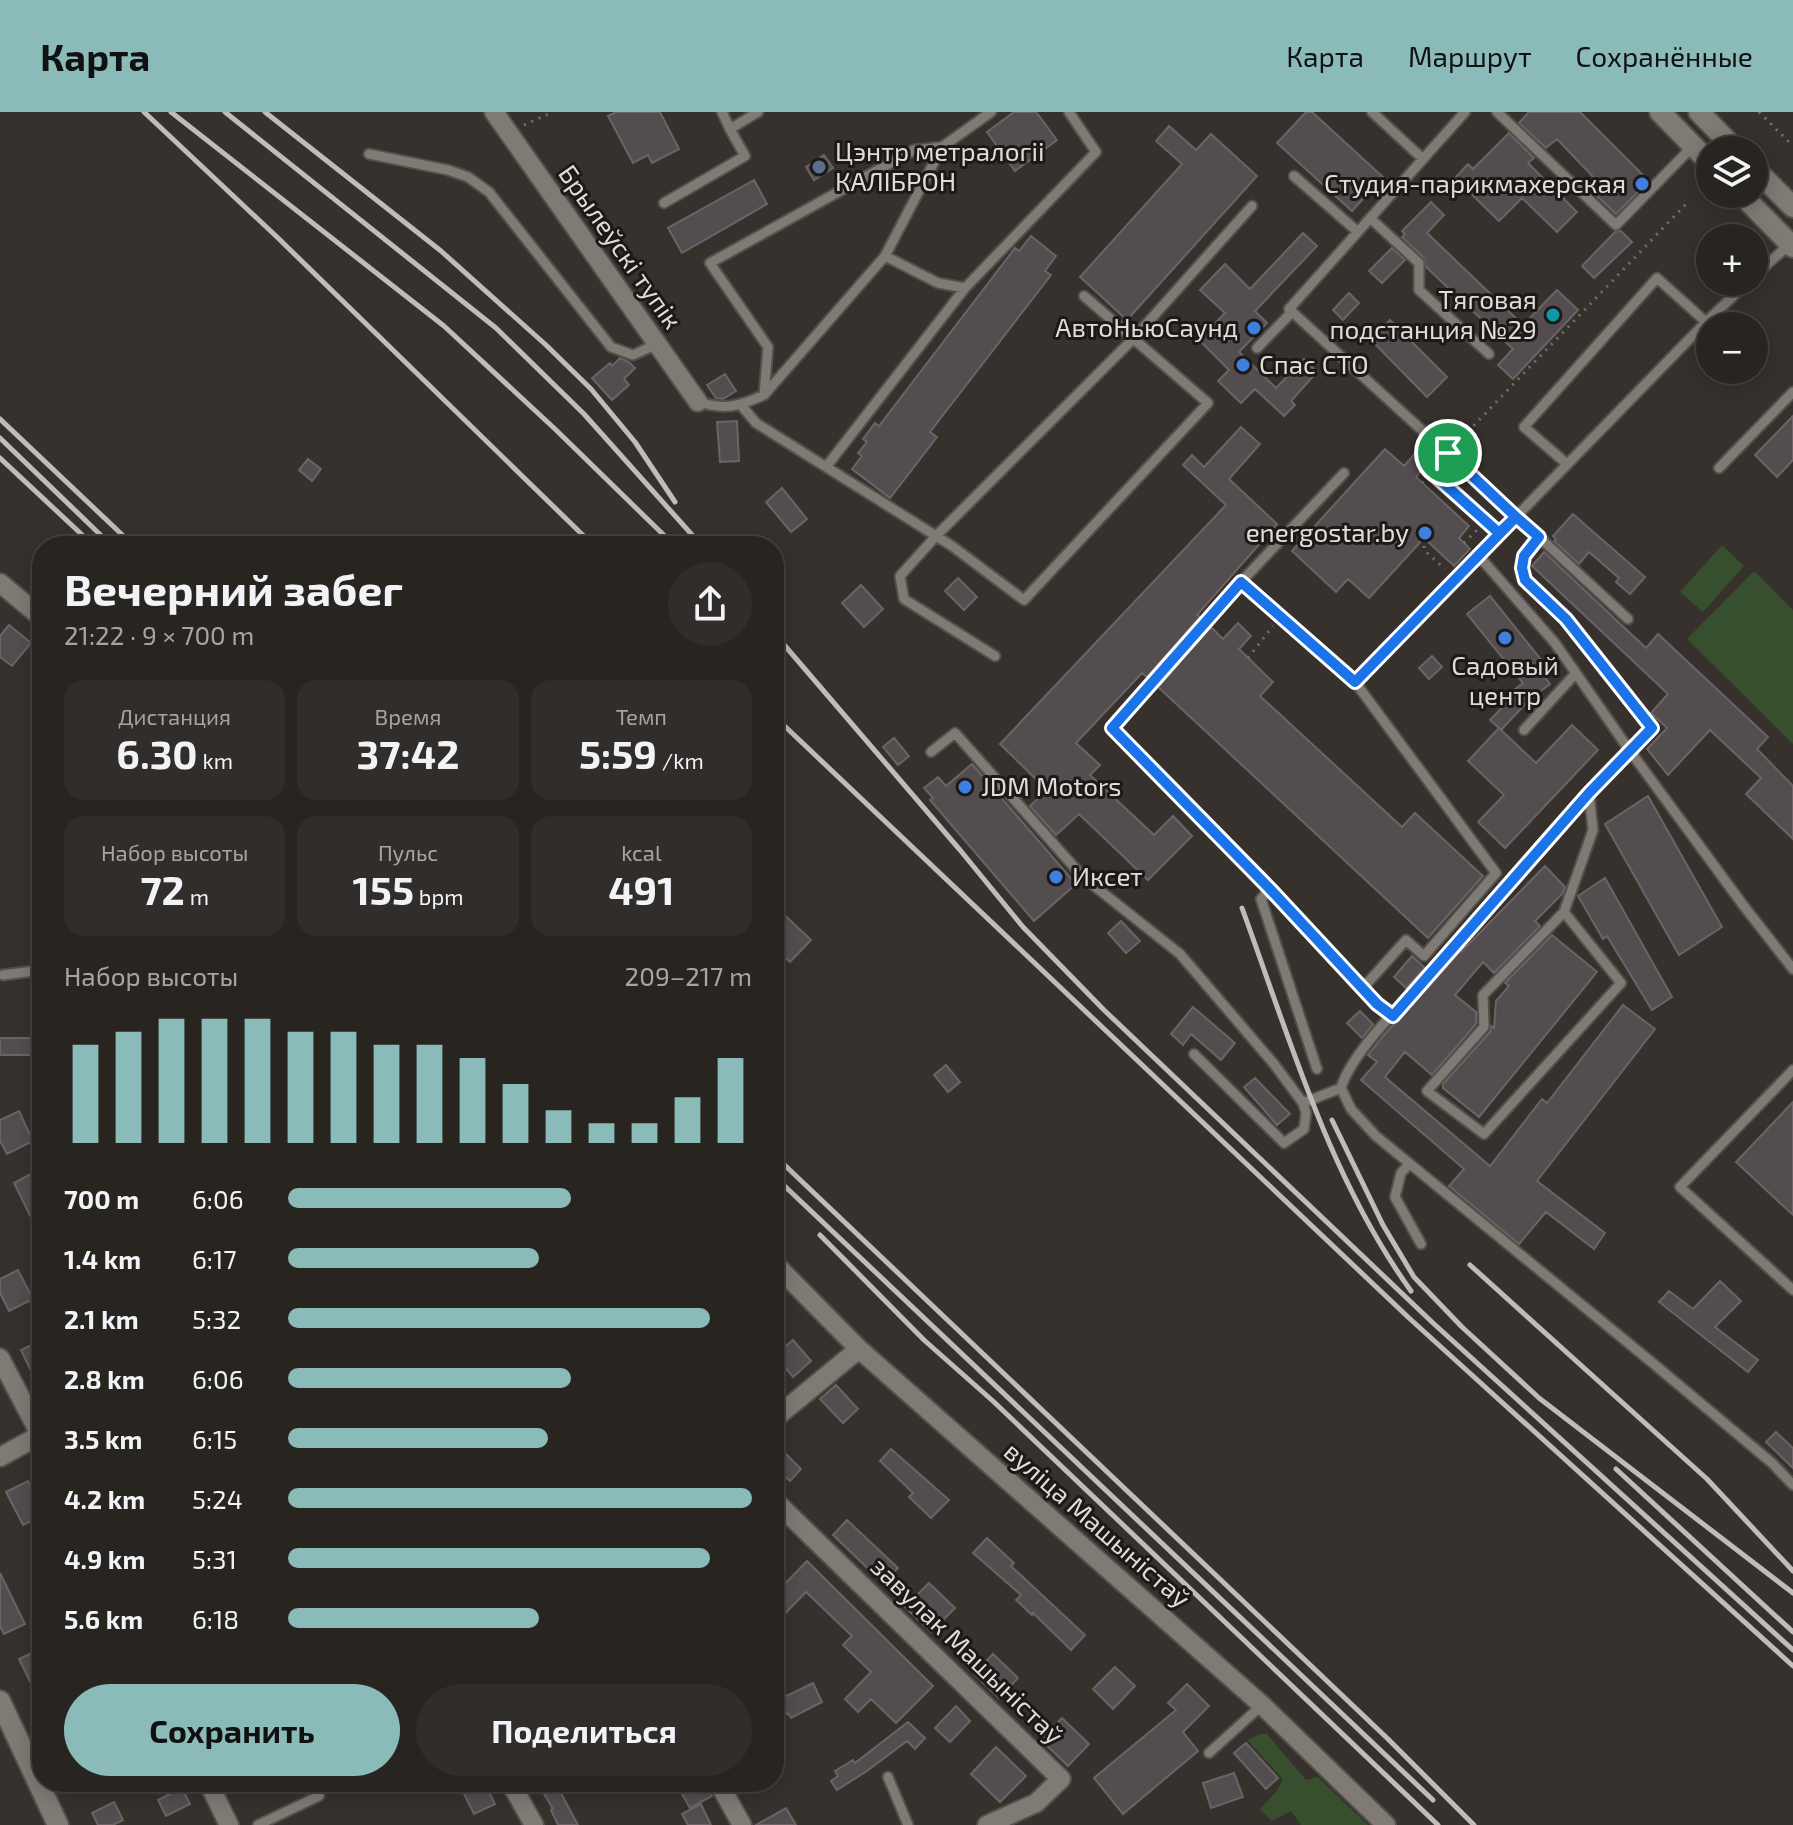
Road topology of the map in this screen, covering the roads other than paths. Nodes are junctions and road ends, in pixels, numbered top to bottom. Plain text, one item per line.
1 (722, 112) edge
2 (758, 112) edge
3 (991, 112) edge
4 (1069, 112) edge
5 (1372, 112) edge
6 (1465, 112) edge
7 (1497, 112) edge
8 (1660, 112) edge
9 (1699, 112) edge
10 (500, 118) edge
11 (730, 129) junction
12 (1722, 136) edge
13 (1693, 146) junction
14 (942, 147) junction
15 (1696, 149) edge
16 (369, 154) dead end
17 (1423, 159) junction
18 (1294, 176) dead end
19 (1768, 182) edge
20 (664, 203) dead end
21 (1252, 206) dead end
22 (1793, 207) edge
23 (1755, 208) edge
24 (1370, 218) junction
25 (1358, 232) junction
26 (1792, 244) edge
27 (885, 256) junction
28 (1768, 264) edge
29 (965, 288) junction
30 (1084, 296) dead end
31 (1733, 296) edge
32 (1292, 312) junction
33 (1716, 312) edge
34 (1696, 313) edge
35 (1696, 332) edge
36 (1133, 339) junction
37 (657, 344) junction
38 (1257, 348) dead end
39 (1489, 354) dead end
40 (1793, 392) edge
41 (764, 395) junction
42 (698, 402) joint
43 (741, 405) junction
44 (1567, 464) junction
45 (826, 467) junction
46 (1719, 468) dead end
47 (1344, 473) dead end
48 (1516, 517) junction
49 (936, 536) junction
50 (1539, 537) junction
51 (1478, 555) junction
52 (1241, 582) junction
53 (0, 583) edge
54 (32, 610) edge
55 (1628, 619) dead end
56 (995, 656) dead end
57 (1576, 673) junction
58 (1355, 682) junction
59 (1524, 730) dead end
60 (1630, 751) junction
61 (931, 752) dead end
62 (1589, 793) junction
63 (1270, 889) junction
64 (1564, 912) junction
65 (1793, 969) edge
66 (32, 971) edge
67 (3, 975) dead end
68 (1363, 988) junction
69 (1393, 1016) junction
70 (1194, 1054) dead end
71 (1317, 1069) dead end
72 (1793, 1070) edge
73 (1341, 1088) junction
74 (1303, 1103) junction
75 (1409, 1164) junction
76 (1421, 1244) dead end
77 (784, 1273) edge
78 (1793, 1290) edge
79 (859, 1349) junction
80 (0, 1358) edge
81 (784, 1411) edge
82 (32, 1417) edge
83 (32, 1441) edge
84 (0, 1457) edge
85 (1793, 1485) edge
86 (784, 1510) edge
87 (0, 1701) edge
88 (1262, 1705) junction
89 (1209, 1753) dead end
90 (32, 1769) edge
91 (888, 1777) dead end
92 (43, 1792) edge
93 (213, 1792) edge
94 (516, 1792) edge
95 (724, 1792) edge
96 (319, 1796) dead end
97 (58, 1825) edge
98 (229, 1825) edge
99 (258, 1825) edge
100 (534, 1825) edge
101 (742, 1825) edge
102 (908, 1825) edge
103 (987, 1825) edge
104 (1386, 1825) edge

1 - 11 lane
2 - 11 lane
3 - 14 lane
4 - 29 lane
5 - 17 lane
6 - 17 lane
7 - 13 lane
8 - 13 main road
9 - 12 main road
10 - 37 street, Брылеўскі тупік
11 - 20 lane
13 - 15 main road
14 - 27 lane
14 - 41 lane
16 - 37 lane
17 - 24 lane
18 - 25 lane
19 - 22 main road
21 - 36 lane
23 - 26 main road
24 - 25 lane
24 - 39 lane
25 - 32 lane
26 - 28 lane
27 - 29 lane
27 - 41 lane
29 - 45 lane
30 - 36 lane
31 - 33 lane
32 - 38 lane
32 - 48 lane
34 - 44 lane
35 - 44 lane
36 - 49 lane
36 - 49 lane
37 - 42 street, Брылеўскі тупік
40 - 46 lane
41 - 43 lane
42 - 43 lane
43 - 45 lane
44 - 48 lane
45 - 49 lane
47 - 52 lane
48 - 50 lane
48 - 51 lane
49 - 56 lane
50 - 55 lane
50 - 60 lane
51 - 57 lane
51 - 58 lane
52 - 58 lane
52 - 63 lane
53 - 54 street
57 - 59 lane
57 - 60 lane
58 - 68 lane
60 - 62 lane
60 - 65 lane
61 - 74 lane
62 - 64 lane
62 - 69 lane
63 - 68 lane
63 - 71 lane
64 - 64 lane
66 - 67 lane
68 - 69 lane
69 - 73 lane
70 - 74 lane
72 - 78 lane
73 - 74 lane
73 - 75 lane
75 - 76 lane
75 - 85 lane
77 - 79 street, вуліца Машыністаў
79 - 81 street
79 - 88 street, вуліца Машыністаў
80 - 82 street
83 - 84 street
86 - 103 street, завулак Машыністаў
87 - 90 main road
88 - 89 lane
88 - 104 street, вуліца Машыністаў
91 - 102 lane
92 - 97 main road
93 - 98 street
94 - 100 street
95 - 101 street
96 - 99 lane

